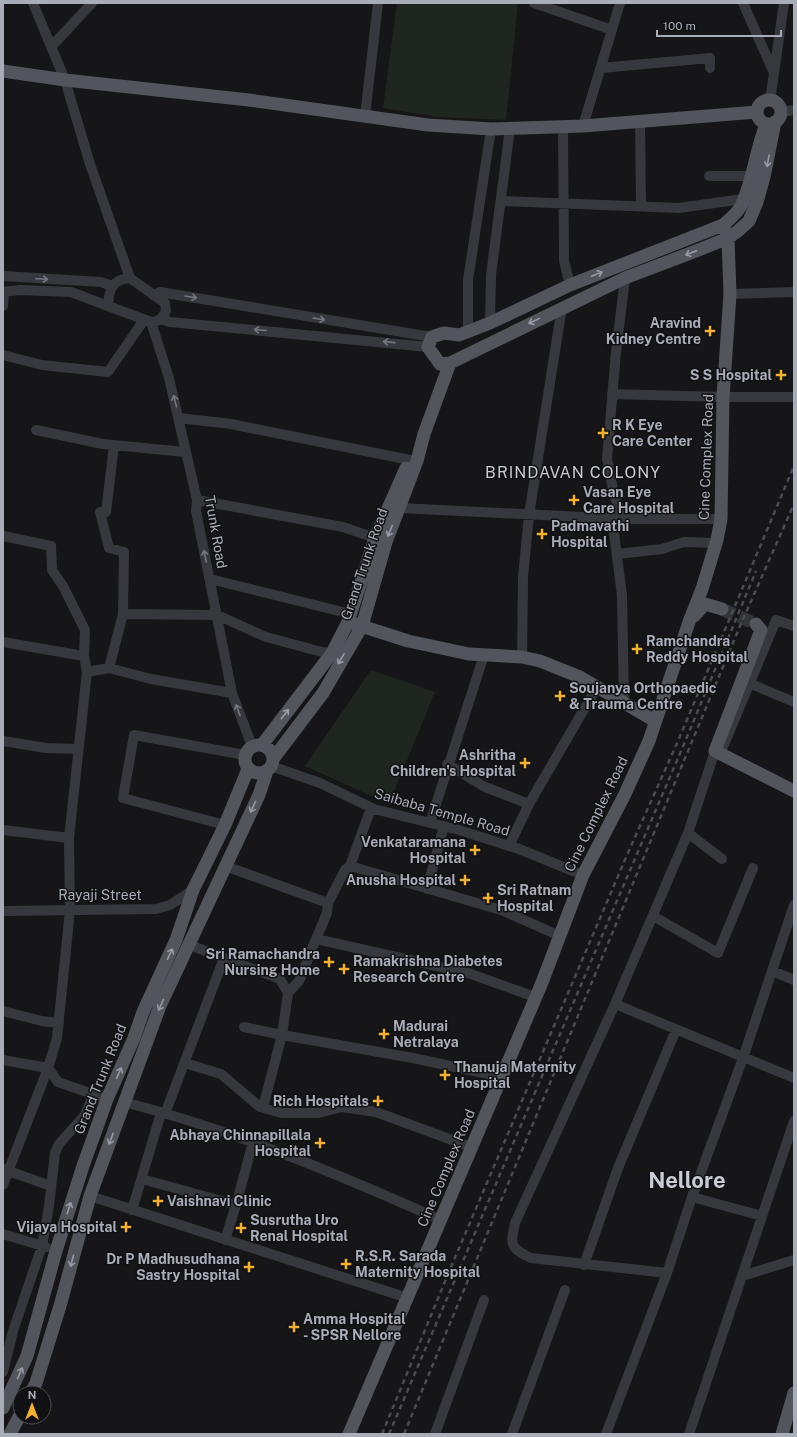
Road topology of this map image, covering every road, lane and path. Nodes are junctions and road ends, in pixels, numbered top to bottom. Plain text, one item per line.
1 (33, 3) edge
2 (92, 3) edge
3 (378, 3) edge
4 (534, 3) edge
5 (620, 3) edge
6 (743, 3) edge
7 (784, 3) edge
8 (612, 30) junction
9 (50, 47) junction
10 (601, 68) junction
11 (710, 68) dead end
12 (3, 71) edge
13 (774, 73) junction
14 (65, 80) junction
15 (770, 101) junction
16 (757, 112) junction
17 (365, 116) junction
18 (779, 117) edge
19 (640, 121) junction
20 (583, 126) junction
21 (563, 127) junction
22 (510, 128) junction
23 (491, 129) junction
24 (709, 176) dead end
25 (751, 176) junction
26 (743, 199) junction
27 (502, 201) junction
28 (564, 204) junction
29 (641, 206) junction
30 (723, 225) junction
31 (728, 238) junction
32 (3, 276) edge
33 (130, 278) junction
34 (625, 278) junction
35 (570, 285) junction
36 (112, 286) junction
37 (3, 292) edge
38 (794, 292) edge
39 (730, 294) junction
40 (153, 295) junction
41 (3, 306) edge
42 (108, 306) junction
43 (562, 307) junction
44 (161, 319) junction
45 (148, 321) junction
46 (490, 323) junction
47 (463, 334) junction
48 (430, 342) junction
49 (3, 355) edge
50 (449, 362) junction
51 (612, 394) junction
52 (723, 397) junction
53 (792, 397) dead end
54 (179, 418) junction
55 (36, 430) dead end
56 (114, 445) junction
57 (185, 452) junction
58 (410, 460) junction
59 (197, 500) junction
60 (400, 508) junction
61 (529, 515) junction
62 (612, 518) junction
63 (623, 519) junction
64 (721, 519) junction
65 (3, 536) edge
66 (375, 538) junction
67 (715, 542) junction
68 (617, 554) junction
69 (210, 579) junction
70 (722, 608) tunnel mouth
71 (123, 614) junction
72 (217, 615) junction
73 (350, 618) junction
74 (689, 622) junction
75 (756, 624) dead end
76 (362, 626) junction
77 (794, 626) edge
78 (3, 642) edge
79 (332, 652) junction
80 (484, 655) junction
81 (84, 656) junction
82 (522, 658) junction
83 (109, 668) junction
84 (87, 672) junction
85 (751, 684) junction
86 (598, 687) junction
87 (232, 693) junction
88 (794, 702) edge
89 (624, 703) junction
90 (655, 721) junction
91 (3, 741) edge
92 (78, 749) junction
93 (253, 749) junction
94 (717, 753) junction
95 (447, 764) junction
96 (270, 765) junction
97 (248, 769) junction
98 (794, 791) edge
99 (529, 804) junction
100 (372, 808) junction
101 (430, 823) junction
102 (225, 825) junction
103 (444, 826) junction
104 (3, 830) edge
105 (688, 833) junction
106 (69, 838) junction
107 (509, 846) junction
108 (722, 859) dead end
109 (225, 866) junction
110 (350, 866) junction
111 (753, 868) dead end
112 (583, 875) junction
113 (427, 888) junction
114 (193, 890) junction
115 (328, 902) junction
116 (794, 905) edge
117 (70, 910) junction
118 (3, 911) edge
119 (653, 916) junction
120 (560, 936) junction
121 (316, 939) junction
122 (190, 945) junction
123 (224, 958) junction
124 (772, 971) junction
125 (794, 980) edge
126 (288, 993) junction
127 (536, 997) junction
128 (615, 1004) junction
129 (3, 1011) edge
130 (58, 1023) junction
131 (244, 1027) dead end
132 (676, 1030) junction
133 (282, 1035) junction
134 (743, 1058) junction
135 (3, 1060) edge
136 (185, 1063) junction
137 (48, 1068) junction
138 (502, 1077) junction
139 (794, 1078) edge
140 (94, 1093) junction
141 (107, 1099) junction
142 (124, 1102) junction
143 (263, 1107) junction
144 (163, 1113) junction
145 (794, 1121) edge
146 (253, 1142) junction
147 (471, 1147) junction
148 (5, 1170) edge
149 (142, 1179) junction
150 (3, 1185) edge
151 (51, 1186) junction
152 (90, 1196) junction
153 (692, 1197) junction
154 (236, 1205) junction
155 (132, 1210) junction
156 (762, 1216) junction
157 (441, 1220) junction
158 (3, 1234) edge
159 (225, 1240) junction
160 (42, 1246) junction
161 (56, 1251) junction
162 (794, 1260) edge
163 (584, 1265) junction
164 (668, 1272) junction
165 (742, 1276) junction
166 (565, 1290) dead end
167 (408, 1298) junction
168 (484, 1300) dead end
169 (3, 1372) edge
170 (35, 1385) edge
171 (6, 1392) edge
172 (794, 1393) edge
173 (3, 1408) edge
174 (15, 1425) edge
175 (10, 1434) edge
176 (350, 1434) edge
177 (435, 1434) edge
178 (512, 1434) edge
179 (606, 1434) edge
180 (689, 1434) edge
181 (782, 1434) edge

1 - 9 street
2 - 9 street
3 - 17 street
4 - 8 street
5 - 8 street
6 - 13 street
7 - 13 street
8 - 10 street
9 - 14 street
10 - 11 street
10 - 20 street
12 - 14 main road
13 - 15 street
14 - 17 main road
14 - 33 street
15 - 16 main road
15 - 18 main road
16 - 18 main road
16 - 19 main road
17 - 23 main road
18 - 25 main road
18 -> 31 main road
19 - 20 main road
19 - 29 street
20 - 21 main road
21 - 22 main road
21 - 28 street
22 - 23 main road
22 - 27 street
23 - 47 street
24 - 25 street
25 - 26 main road
26 - 29 street
26 - 30 main road
27 - 28 street
27 - 46 street
28 - 29 street
28 - 35 street
30 - 31 main road, Cine Complex Road
35 -> 30 main road
31 -> 34 main road
31 - 39 main road, Cine Complex Road
32 -> 36 street
33 - 36 street
33 - 40 street
34 - 43 main road
34 - 51 street
35 - 46 main road
36 - 42 street
37 - 41 street
37 - 42 street
38 - 39 street
39 - 52 main road, Cine Complex Road
40 - 44 street
40 -> 48 street
42 - 45 street
43 -> 50 main road
43 - 61 street
44 - 45 street
48 -> 44 street
45 - 49 street
54 -> 45 street, Trunk Road
46 - 47 main road
47 - 48 main road
47 - 50 main road
48 - 50 main road
50 - 58 main road
50 - 60 main road, Grand Trunk Road
51 - 52 street
51 - 63 street
52 - 53 street
52 - 64 main road, Cine Complex Road
54 - 57 street, Trunk Road
54 - 58 street
55 - 56 street
56 - 57 street
56 - 71 street
57 - 59 street, Trunk Road
58 - 66 main road
59 - 66 street
69 -> 59 street, Trunk Road
60 - 61 street
60 -> 76 main road, Grand Trunk Road
61 - 62 street
61 - 82 street
62 - 63 street
62 - 68 street
63 - 64 street
64 - 67 main road, Cine Complex Road
65 - 81 street
66 - 73 main road
67 - 68 street
67 - 74 main road, Cine Complex Road
68 - 89 street
69 - 72 street, Trunk Road
69 - 73 street
70 - 74 main road
71 - 72 street
71 - 83 street
72 - 79 street
72 - 87 street, Trunk Road
73 - 76 main road
73 - 79 main road
74 - 90 main road, Cine Complex Road
75 - 94 main road
76 - 80 main road
76 -> 96 main road, Grand Trunk Road
77 - 85 street
78 - 81 street
93 -> 79 main road
80 - 82 main road
80 - 95 street
81 - 84 street
82 - 86 main road
83 - 84 street
83 - 87 street
84 - 92 street
85 - 88 street
85 - 94 street
86 - 89 main road
86 - 99 street
93 -> 87 street, Trunk Road
89 - 90 main road
90 - 112 main road, Cine Complex Road
91 - 92 street
92 - 106 street
93 - 96 main road
93 - 97 main road
93 - 102 street
94 - 98 main road
94 - 105 street
95 - 99 street
95 - 101 street
96 - 97 main road
96 - 100 street, Saibaba Temple Road
96 -> 109 main road, Grand Trunk Road
97 - 102 main road, Grand Trunk Road
99 - 107 street
100 - 101 street, Saibaba Temple Road
100 - 110 street
101 - 103 street, Saibaba Temple Road
102 - 114 main road, Grand Trunk Road
103 - 107 street, Saibaba Temple Road
103 - 113 street
104 - 106 street
105 - 108 street
105 - 119 street
106 - 117 street
107 - 112 street, Saibaba Temple Road
109 - 115 street
109 - 122 main road, Grand Trunk Road
110 - 113 street
110 - 115 street
111 - 119 street
112 - 120 main road, Cine Complex Road
113 - 120 street
114 - 117 street, Rayaji Street
141 -> 114 main road, Grand Trunk Road
115 - 121 street
116 - 124 street
117 - 118 street, Rayaji Street
117 - 130 street
119 - 128 street
120 - 127 main road, Cine Complex Road
121 - 126 street
121 - 127 street
122 - 123 street
122 -> 142 main road, Grand Trunk Road
123 - 126 street
123 - 136 street
124 - 125 street
124 - 134 street
126 - 133 street
127 - 138 main road, Cine Complex Road
128 - 132 street
128 - 163 street
129 - 130 street
130 - 137 street
131 - 133 street
132 - 134 street
132 - 163 street
133 - 138 street
133 - 143 street
134 - 139 street
134 - 153 street
135 - 137 street
136 - 143 street
136 - 144 street
137 - 140 street
137 - 148 street
138 - 147 main road, Cine Complex Road
140 - 141 street
140 - 151 street
161 -> 141 main road, Grand Trunk Road
142 - 144 street
142 -> 152 main road, Grand Trunk Road
143 - 147 street
144 - 146 street
144 - 149 street
145 - 156 street
146 - 154 street
146 - 157 street
147 - 157 main road, Cine Complex Road
148 - 150 street
148 - 151 street
149 - 154 street
149 - 155 street
151 - 160 street
152 - 155 street
152 -> 170 main road, Grand Trunk Road
153 - 156 street
153 - 164 street
154 - 159 street
155 - 159 street
156 - 165 street
157 - 167 main road, Cine Complex Road
158 - 160 street
159 - 167 street
160 - 161 street
160 - 169 street
171 -> 161 main road, Grand Trunk Road
162 - 165 street
163 - 164 street
164 - 179 street
165 - 180 street
166 - 178 street
167 - 176 main road, Cine Complex Road
168 - 177 street
171 - 173 main road, Grand Trunk Road
172 - 181 main road
174 - 175 main road

